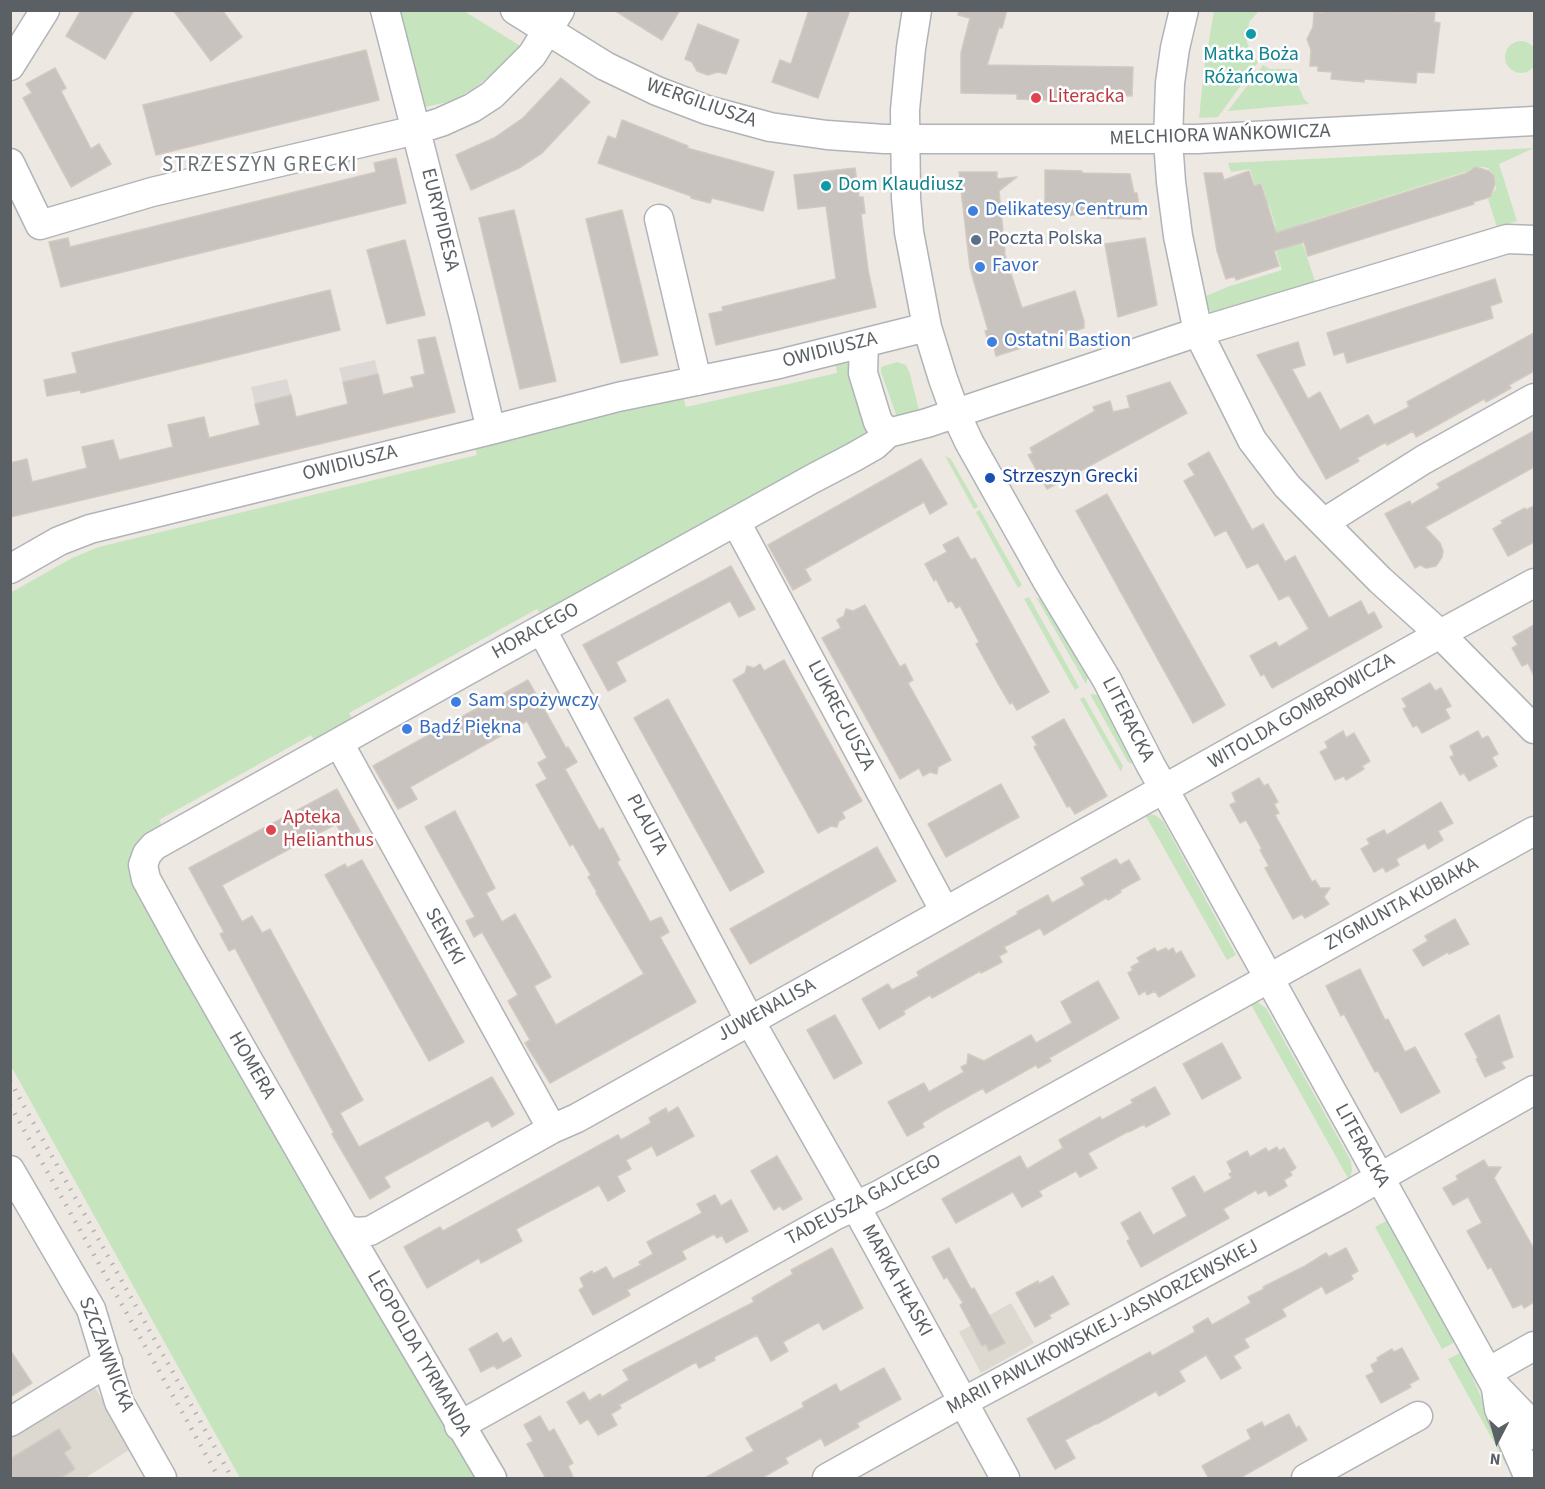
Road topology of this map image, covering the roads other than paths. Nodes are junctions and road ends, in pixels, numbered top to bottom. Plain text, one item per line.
1 (45, 10) edge
2 (385, 10) edge
3 (515, 10) edge
4 (917, 10) edge
5 (1184, 10) edge
6 (554, 21) edge
7 (10, 66) edge
8 (1534, 121) edge
9 (416, 130) junction
10 (905, 139) junction
11 (1168, 140) junction
12 (10, 163) edge
13 (659, 219) dead end
14 (1534, 240) edge
15 (927, 327) junction
16 (1198, 332) junction
17 (864, 344) junction
18 (697, 381) junction
19 (1534, 398) edge
20 (955, 412) junction
21 (491, 430) junction
22 (888, 433) junction
23 (736, 522) junction
24 (1325, 522) junction
25 (10, 569) edge
26 (1534, 583) edge
27 (542, 630) junction
28 (1440, 634) junction
29 (1534, 729) edge
30 (339, 743) junction
31 (1164, 790) junction
32 (1534, 831) edge
33 (147, 879) joint
34 (945, 910) junction
35 (1268, 978) junction
36 (750, 1021) junction
37 (1534, 1090) edge
38 (552, 1129) junction
39 (10, 1170) edge
40 (1379, 1178) junction
41 (856, 1207) junction
42 (357, 1230) junction
43 (1534, 1346) edge
44 (108, 1362) junction
45 (1492, 1380) junction
46 (963, 1402) junction
47 (1418, 1416) dead end
48 (10, 1422) edge
49 (459, 1426) junction
50 (1534, 1435) edge
51 (162, 1479) edge
52 (492, 1479) edge
53 (827, 1479) edge
54 (1005, 1479) edge
55 (1306, 1479) edge
56 (1529, 1479) edge

1 - 7 street
2 - 9 street, EURYPIDESA
3 - 6 street, WERGILIUSZA
4 - 10 street, LITERACKA
5 - 11 street
6 - 9 street
6 - 10 street, WERGILIUSZA
8 - 11 street, MELCHIORA WAŃKOWICZA
9 - 12 street
9 - 21 street, EURYPIDESA
10 - 11 street, MELCHIORA WAŃKOWICZA
10 - 15 street, LITERACKA
11 - 16 street
13 - 18 street
14 - 16 street
15 - 17 street, OWIDIUSZA
15 - 20 street, LITERACKA
16 - 20 street
16 - 24 street
17 - 18 street, OWIDIUSZA
17 - 22 street
18 - 21 street, OWIDIUSZA
19 - 24 street
20 - 22 street, HORACEGO
20 - 31 street, LITERACKA
21 - 25 street, OWIDIUSZA
22 - 23 street, HORACEGO
23 - 27 street, HORACEGO
23 - 34 street, LUKRECJUSZA
24 - 28 street
26 - 28 street, WITOLDA GOMBROWICZA
27 - 30 street, HORACEGO
27 - 36 street, PLAUTA
28 - 29 street
28 - 31 street, WITOLDA GOMBROWICZA
30 - 33 street, HORACEGO
30 - 38 street, SENEKI
31 - 34 street, JUWENALISA
31 - 35 street, LITERACKA
32 - 35 street, ZYGMUNTA KUBIAKA
33 - 42 street, HOMERA
34 - 36 street, JUWENALISA
35 - 40 street, LITERACKA
35 - 41 street, TADEUSZA GAJCEGO
36 - 38 street, JUWENALISA
36 - 41 street, MARKA HŁASKI
37 - 40 street, MARII PAWLIKOWSKIEJ-JASNORZEWSKIEJ
38 - 42 street, JUWENALISA
39 - 44 street, SZCZAWNICKA
40 - 45 street, LITERACKA
40 - 46 street, MARII PAWLIKOWSKIEJ-JASNORZEWSKIEJ
41 - 46 street, MARKA HŁASKI
41 - 49 street, TADEUSZA GAJCEGO
42 - 49 street, LEOPOLDA TYRMANDA
43 - 45 street
44 - 48 street
44 - 51 street, SZCZAWNICKA
45 - 50 street, LITERACKA
45 - 56 street, LITERACKA
46 - 53 street, MARII PAWLIKOWSKIEJ-JASNORZEWSKIEJ
46 - 54 street, MARKA HŁASKI
47 - 55 street
49 - 52 street, LEOPOLDA TYRMANDA

